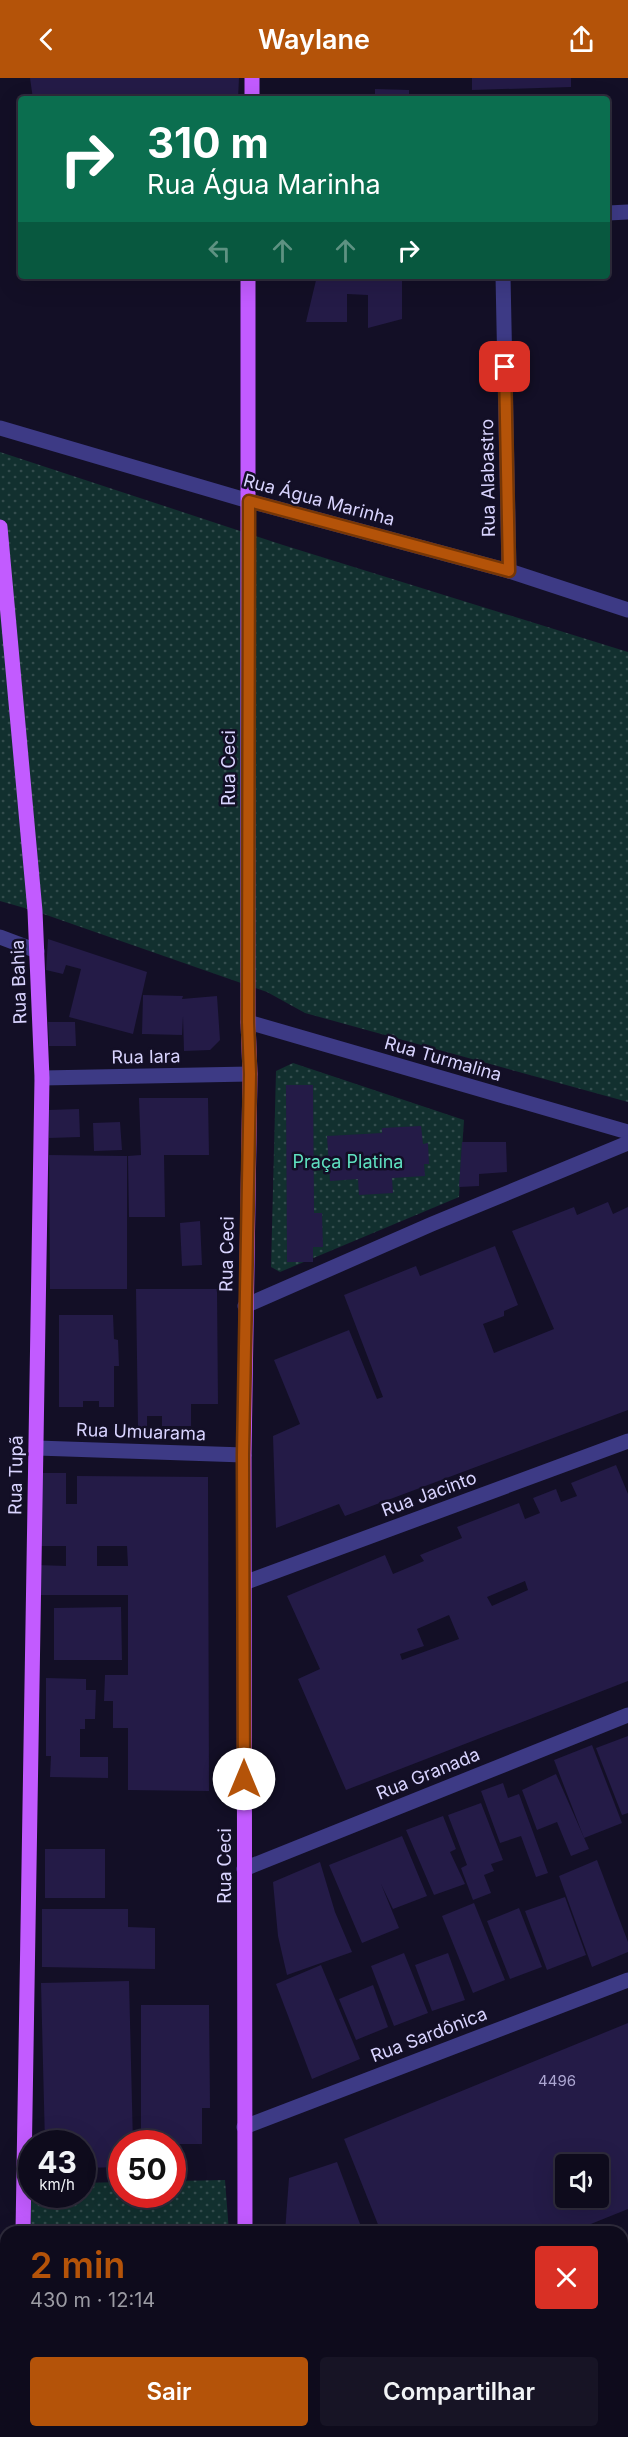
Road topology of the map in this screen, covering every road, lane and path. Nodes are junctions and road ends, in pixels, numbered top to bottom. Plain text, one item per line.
1 (252, 78) edge
2 (252, 96) edge
3 (628, 212) edge
4 (610, 213) edge
5 (248, 279) edge
6 (503, 279) edge
7 (0, 428) edge
8 (249, 501) junction
9 (0, 527) edge
10 (509, 571) junction
11 (628, 610) edge
12 (0, 937) edge
13 (37, 951) junction
14 (248, 1022) junction
15 (250, 1074) junction
16 (42, 1078) junction
17 (628, 1132) edge
18 (628, 1143) edge
19 (245, 1306) junction
20 (628, 1442) edge
21 (37, 1448) junction
22 (243, 1455) junction
23 (244, 1583) junction
24 (628, 1715) edge
25 (243, 1869) junction
26 (628, 1980) edge
27 (244, 2127) junction
28 (23, 2226) edge
29 (245, 2226) edge

1 - 2 main road
3 - 4 street
5 - 8 main road, Rua Ceci
6 - 10 street, Rua Alabastro
7 - 8 street, Rua Água Marinha
8 - 10 street, Rua Água Marinha
8 - 14 main road, Rua Ceci
9 - 13 main road, Rua Bahia
10 - 11 street, Rua Água Marinha
12 - 13 street
13 - 16 main road, Rua Bahia
14 - 15 main road, Rua Ceci
14 - 17 street, Rua Turmalina
15 - 16 street, Rua Iara
15 - 19 main road, Rua Ceci
16 - 21 main road, Rua Tupã
18 - 19 street
19 - 22 main road, Rua Ceci
20 - 23 street, Rua Jacinto
21 - 22 street, Rua Umuarama
21 - 28 main road, Rua Tupã
22 - 23 main road, Rua Ceci
23 - 25 main road, Rua Ceci
24 - 25 street, Rua Granada
25 - 27 main road, Rua Ceci
26 - 27 street, Rua Sardônica
27 - 29 main road, Rua Ceci

